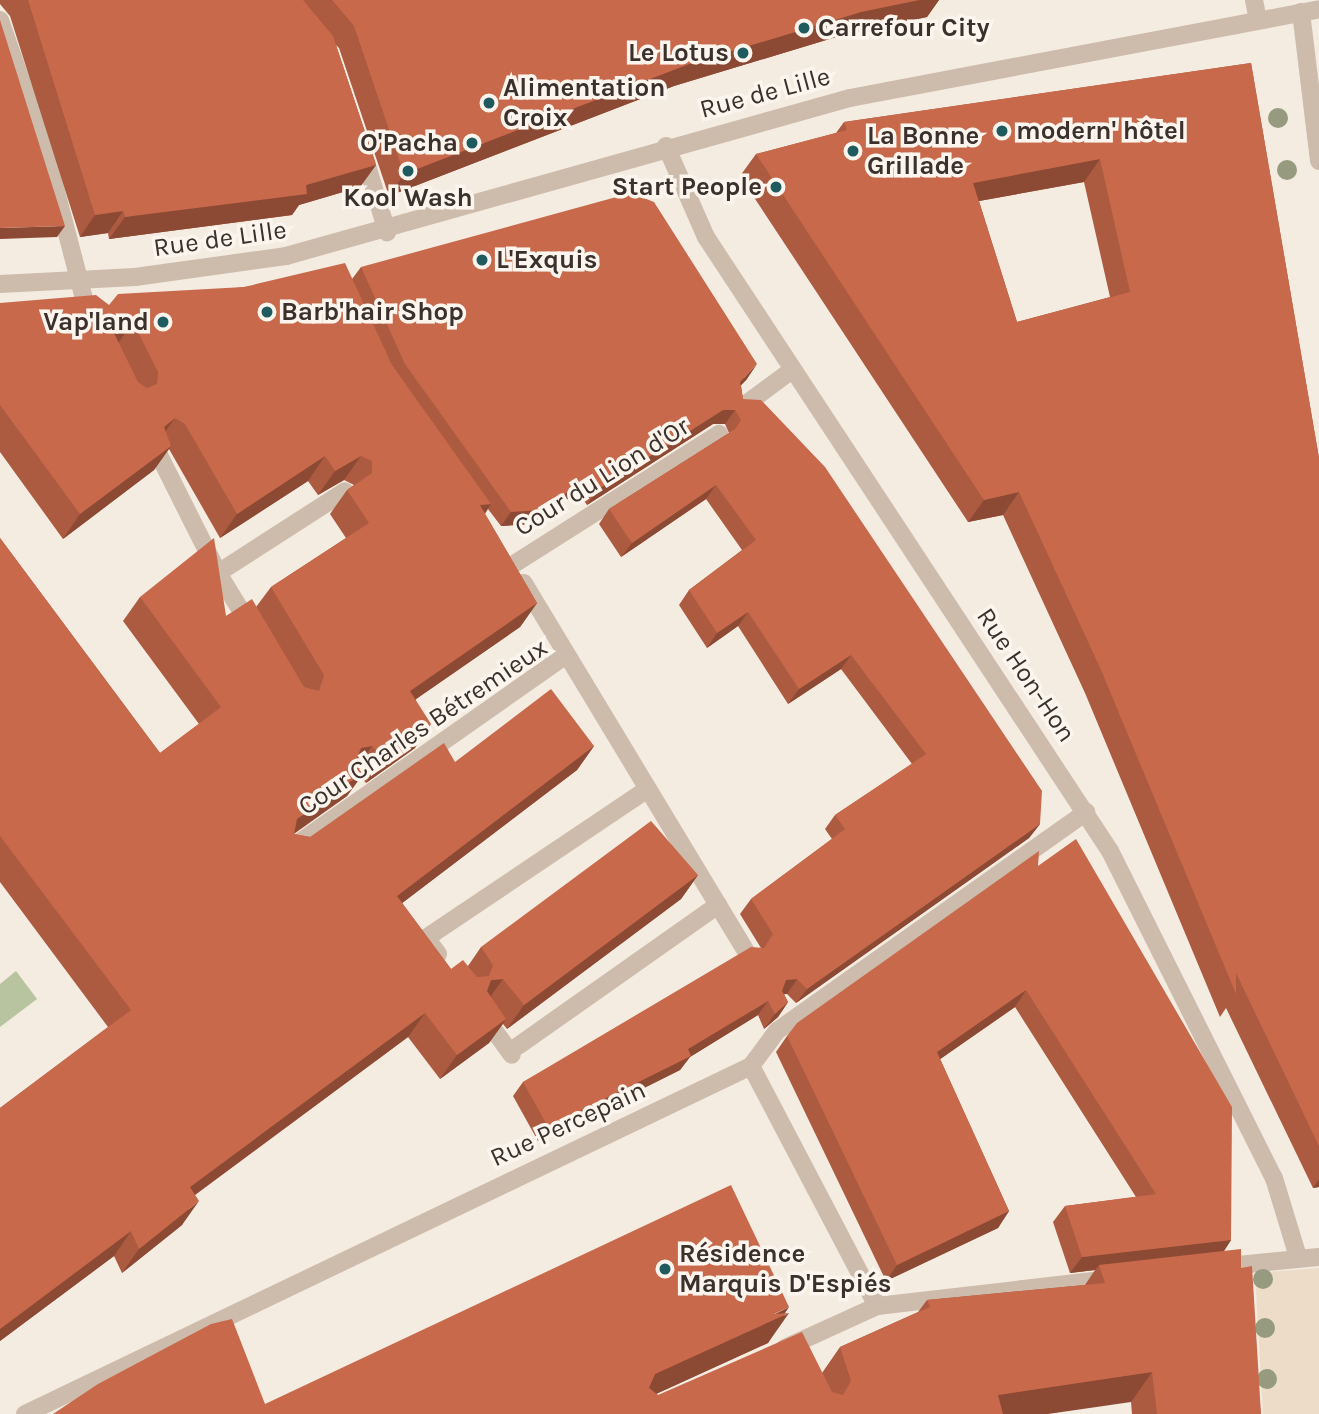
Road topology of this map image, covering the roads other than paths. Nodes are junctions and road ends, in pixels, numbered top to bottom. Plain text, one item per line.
1 (1254, 0) edge
2 (1319, 9) edge
3 (1301, 12) junction
4 (0, 20) edge
5 (1258, 20) junction
6 (356, 129) edge
7 (666, 146) junction
8 (1319, 161) edge
9 (387, 232) junction
10 (76, 281) junction
11 (0, 284) edge
12 (90, 318) edge
13 (792, 370) junction
14 (742, 407) edge
15 (719, 434) edge
16 (158, 453) edge
17 (345, 491) edge
18 (500, 542) edge
19 (514, 564) junction
20 (218, 573) junction
21 (261, 645) edge
22 (565, 656) junction
23 (351, 781) edge
24 (648, 789) junction
25 (363, 799) junction
26 (1086, 812) junction
27 (287, 852) edge
28 (718, 905) junction
29 (747, 953) edge
30 (450, 970) edge
31 (783, 1004) edge
32 (481, 1013) edge
33 (794, 1020) junction
34 (751, 1066) junction
35 (1319, 1256) edge
36 (1298, 1257) junction
37 (1203, 1268) edge
38 (1135, 1276) edge
39 (877, 1306) junction
40 (227, 1314) junction
41 (236, 1336) edge
42 (796, 1343) junction
43 (772, 1354) edge
44 (805, 1368) edge
45 (26, 1414) edge

1 - 5 street
2 - 3 street, Rue de Lille
3 - 5 street, Rue de Lille
3 - 8 street
4 - 10 street
5 - 7 street, Rue de Lille
6 - 9 street
7 - 9 street, Rue de Lille
7 - 13 street, Rue Hon-Hon
9 - 10 street, Rue de Lille
10 - 11 street, Rue de Lille
10 - 12 street
13 - 14 street
13 - 26 street, Rue Hon-Hon
15 - 19 street, Cour du Lion d'Or
16 - 20 street
17 - 20 street
18 - 19 street, Cour du Lion d'Or
19 - 22 street, Cour du Lion d'Or
20 - 21 street
22 - 24 street, Cour Charles Bétremieux
22 - 25 street, Cour Charles Bétremieux
23 - 25 street
24 - 28 street, Cour Charles Bétremieux
24 - 30 street
25 - 27 street, Cour Charles Bétremieux
26 - 33 street
26 - 36 street, Rue Hon-Hon
28 - 29 street, Cour Charles Bétremieux
28 - 32 street
31 - 33 street
33 - 34 street
34 - 39 street
34 - 40 street, Rue Percepain
35 - 36 street
36 - 37 street
38 - 39 street
39 - 42 street
40 - 41 street
40 - 45 street, Rue Percepain
42 - 43 street
42 - 44 street

